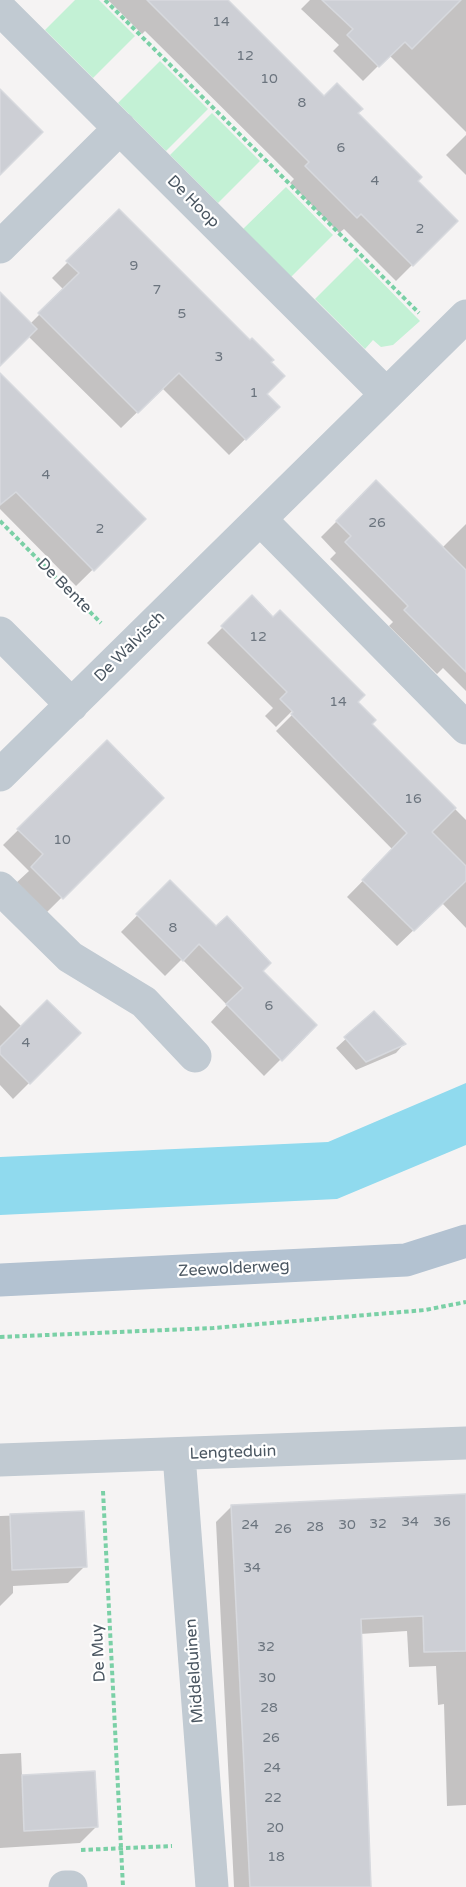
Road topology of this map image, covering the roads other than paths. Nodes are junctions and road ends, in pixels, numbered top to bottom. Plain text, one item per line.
1 (0, 9) edge
2 (120, 128) junction
3 (0, 247) edge
4 (455, 327) edge
5 (386, 394) junction
6 (260, 519) junction
7 (0, 633) edge
8 (72, 705) junction
9 (466, 728) edge
10 (0, 775) edge
11 (0, 888) edge
12 (195, 1056) dead end
13 (466, 1241) edge
14 (0, 1280) edge
15 (466, 1443) edge
16 (179, 1455) junction
17 (0, 1460) edge
18 (65, 1887) edge
19 (71, 1887) edge
20 (212, 1887) edge

1 - 2 street, De Hoop
2 - 3 street
2 - 5 street, De Hoop
4 - 5 street, De Walvisch
5 - 6 street, De Walvisch
6 - 8 street, De Walvisch
6 - 9 street
7 - 8 street
8 - 10 street, De Walvisch
11 - 12 street
13 - 14 main road, Zeewolderweg
15 - 16 street, Lengteduin
16 - 17 street, Lengteduin
16 - 20 street, Middelduinen
18 - 19 street

